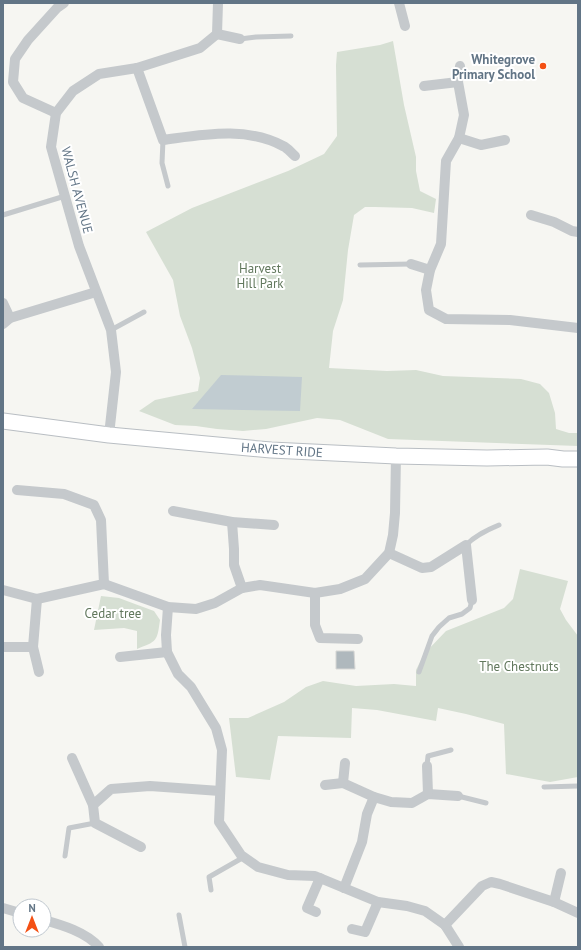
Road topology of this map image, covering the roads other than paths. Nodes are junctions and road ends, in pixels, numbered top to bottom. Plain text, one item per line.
1 (218, 3) edge
2 (399, 3) edge
3 (58, 5) edge
4 (404, 26) dead end
5 (216, 34) junction
6 (291, 36) dead end
7 (240, 39) joint
8 (460, 66) dead end
9 (138, 68) junction
10 (458, 82) junction
11 (424, 86) dead end
12 (56, 113) junction
13 (459, 138) junction
14 (163, 140) junction
15 (505, 140) dead end
16 (295, 156) dead end
17 (168, 186) dead end
18 (65, 196) junction
19 (3, 215) edge
20 (531, 215) dead end
21 (578, 232) edge
22 (411, 264) joint
23 (360, 265) dead end
24 (430, 270) junction
25 (96, 292) junction
26 (3, 303) edge
27 (144, 312) dead end
28 (6, 321) edge
29 (578, 328) edge
30 (111, 330) junction
31 (3, 421) edge
32 (108, 435) junction
33 (396, 456) junction
34 (563, 459) junction
35 (578, 459) edge
36 (578, 465) edge
37 (17, 490) dead end
38 (173, 511) dead end
39 (232, 522) junction
40 (274, 525) dead end
41 (499, 525) dead end
42 (466, 545) junction
43 (389, 553) junction
44 (104, 584) junction
45 (242, 588) junction
46 (3, 590) edge
47 (315, 593) junction
48 (37, 599) junction
49 (472, 600) joint
50 (168, 607) junction
51 (358, 639) dead end
52 (3, 647) edge
53 (32, 647) junction
54 (167, 652) junction
55 (120, 657) dead end
56 (39, 672) dead end
57 (419, 672) dead end
58 (451, 750) dead end
59 (72, 758) dead end
60 (345, 763) dead end
61 (427, 766) joint
62 (343, 783) junction
63 (325, 785) dead end
64 (578, 786) edge
65 (544, 787) dead end
66 (220, 791) junction
67 (428, 794) junction
68 (458, 796) joint
69 (374, 797) junction
70 (486, 803) dead end
71 (93, 805) junction
72 (95, 823) junction
73 (141, 847) dead end
74 (65, 856) dead end
75 (244, 857) junction
76 (561, 873) dead end
77 (320, 878) junction
78 (344, 888) junction
79 (212, 890) dead end
80 (378, 902) junction
81 (554, 902) junction
82 (316, 912) dead end
83 (578, 913) edge
84 (179, 915) dead end
85 (52, 922) edge
86 (445, 925) junction
87 (352, 929) dead end
88 (99, 947) edge
89 (185, 947) edge
90 (459, 947) edge

1 - 5 street
2 - 4 street
3 - 12 street
5 - 7 street
5 - 9 street, WALSH AVENUE
6 - 7 lane
8 - 10 street
9 - 12 street, WALSH AVENUE
9 - 14 street
10 - 11 street
10 - 13 street
12 - 18 street, WALSH AVENUE
13 - 15 street
13 - 24 street
14 - 16 street
14 - 17 lane
18 - 19 lane
18 - 25 street, WALSH AVENUE
20 - 21 street
22 - 23 lane
22 - 24 street
24 - 29 street
25 - 28 street
25 - 30 street, WALSH AVENUE
26 - 28 street
27 - 30 lane
30 - 32 street, WALSH AVENUE
31 - 32 street, HARVEST RIDE
32 - 33 street, HARVEST RIDE
33 - 34 street, HARVEST RIDE
33 - 43 street
34 - 35 street, HARVEST RIDE
34 - 36 street, HARVEST RIDE
37 - 44 street
38 - 39 street
39 - 40 street
39 - 45 street
41 - 42 lane
42 - 43 street
42 - 49 street
43 - 47 street
44 - 48 street
44 - 50 street
45 - 47 street
45 - 50 street
46 - 48 street
47 - 51 street
48 - 53 street
49 - 57 lane
50 - 54 street
52 - 53 street
53 - 56 street
54 - 55 street
54 - 66 street
58 - 61 lane
59 - 71 street
60 - 62 street
61 - 67 street
62 - 63 street
62 - 69 street
64 - 65 lane
66 - 71 street
66 - 75 street
67 - 68 street
67 - 69 street
68 - 70 lane
69 - 78 street
71 - 72 street
72 - 73 street
72 - 74 lane
75 - 77 street
75 - 79 lane
76 - 81 street
77 - 78 street
77 - 82 street
78 - 80 street
80 - 86 street
80 - 87 street
81 - 83 street
81 - 86 street
84 - 89 lane
85 - 88 street
86 - 90 street

